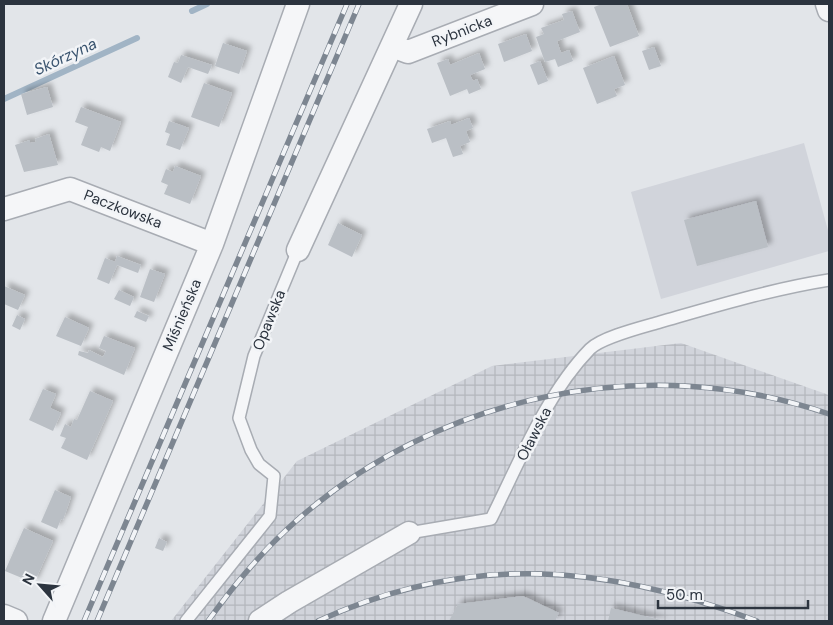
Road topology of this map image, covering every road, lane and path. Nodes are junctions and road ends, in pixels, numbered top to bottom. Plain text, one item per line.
1 (298, 4) edge
2 (411, 4) edge
3 (532, 4) edge
4 (826, 4) edge
5 (829, 10) edge
6 (392, 46) junction
7 (4, 209) edge
8 (212, 244) junction
9 (298, 250) joint
10 (829, 280) edge
11 (409, 533) joint
12 (4, 616) edge
13 (16, 621) edge
14 (54, 621) edge
15 (186, 621) edge
16 (260, 621) edge

1 - 8 street, Miśnieńska
2 - 6 street, Opawska
3 - 6 street, Rybnicka
4 - 5 street
6 - 9 street, Opawska
7 - 8 street, Paczkowska
8 - 14 street, Miśnieńska
9 - 15 lane, Opawska
10 - 11 lane, Oławska
11 - 16 street, Oławska
12 - 13 street

